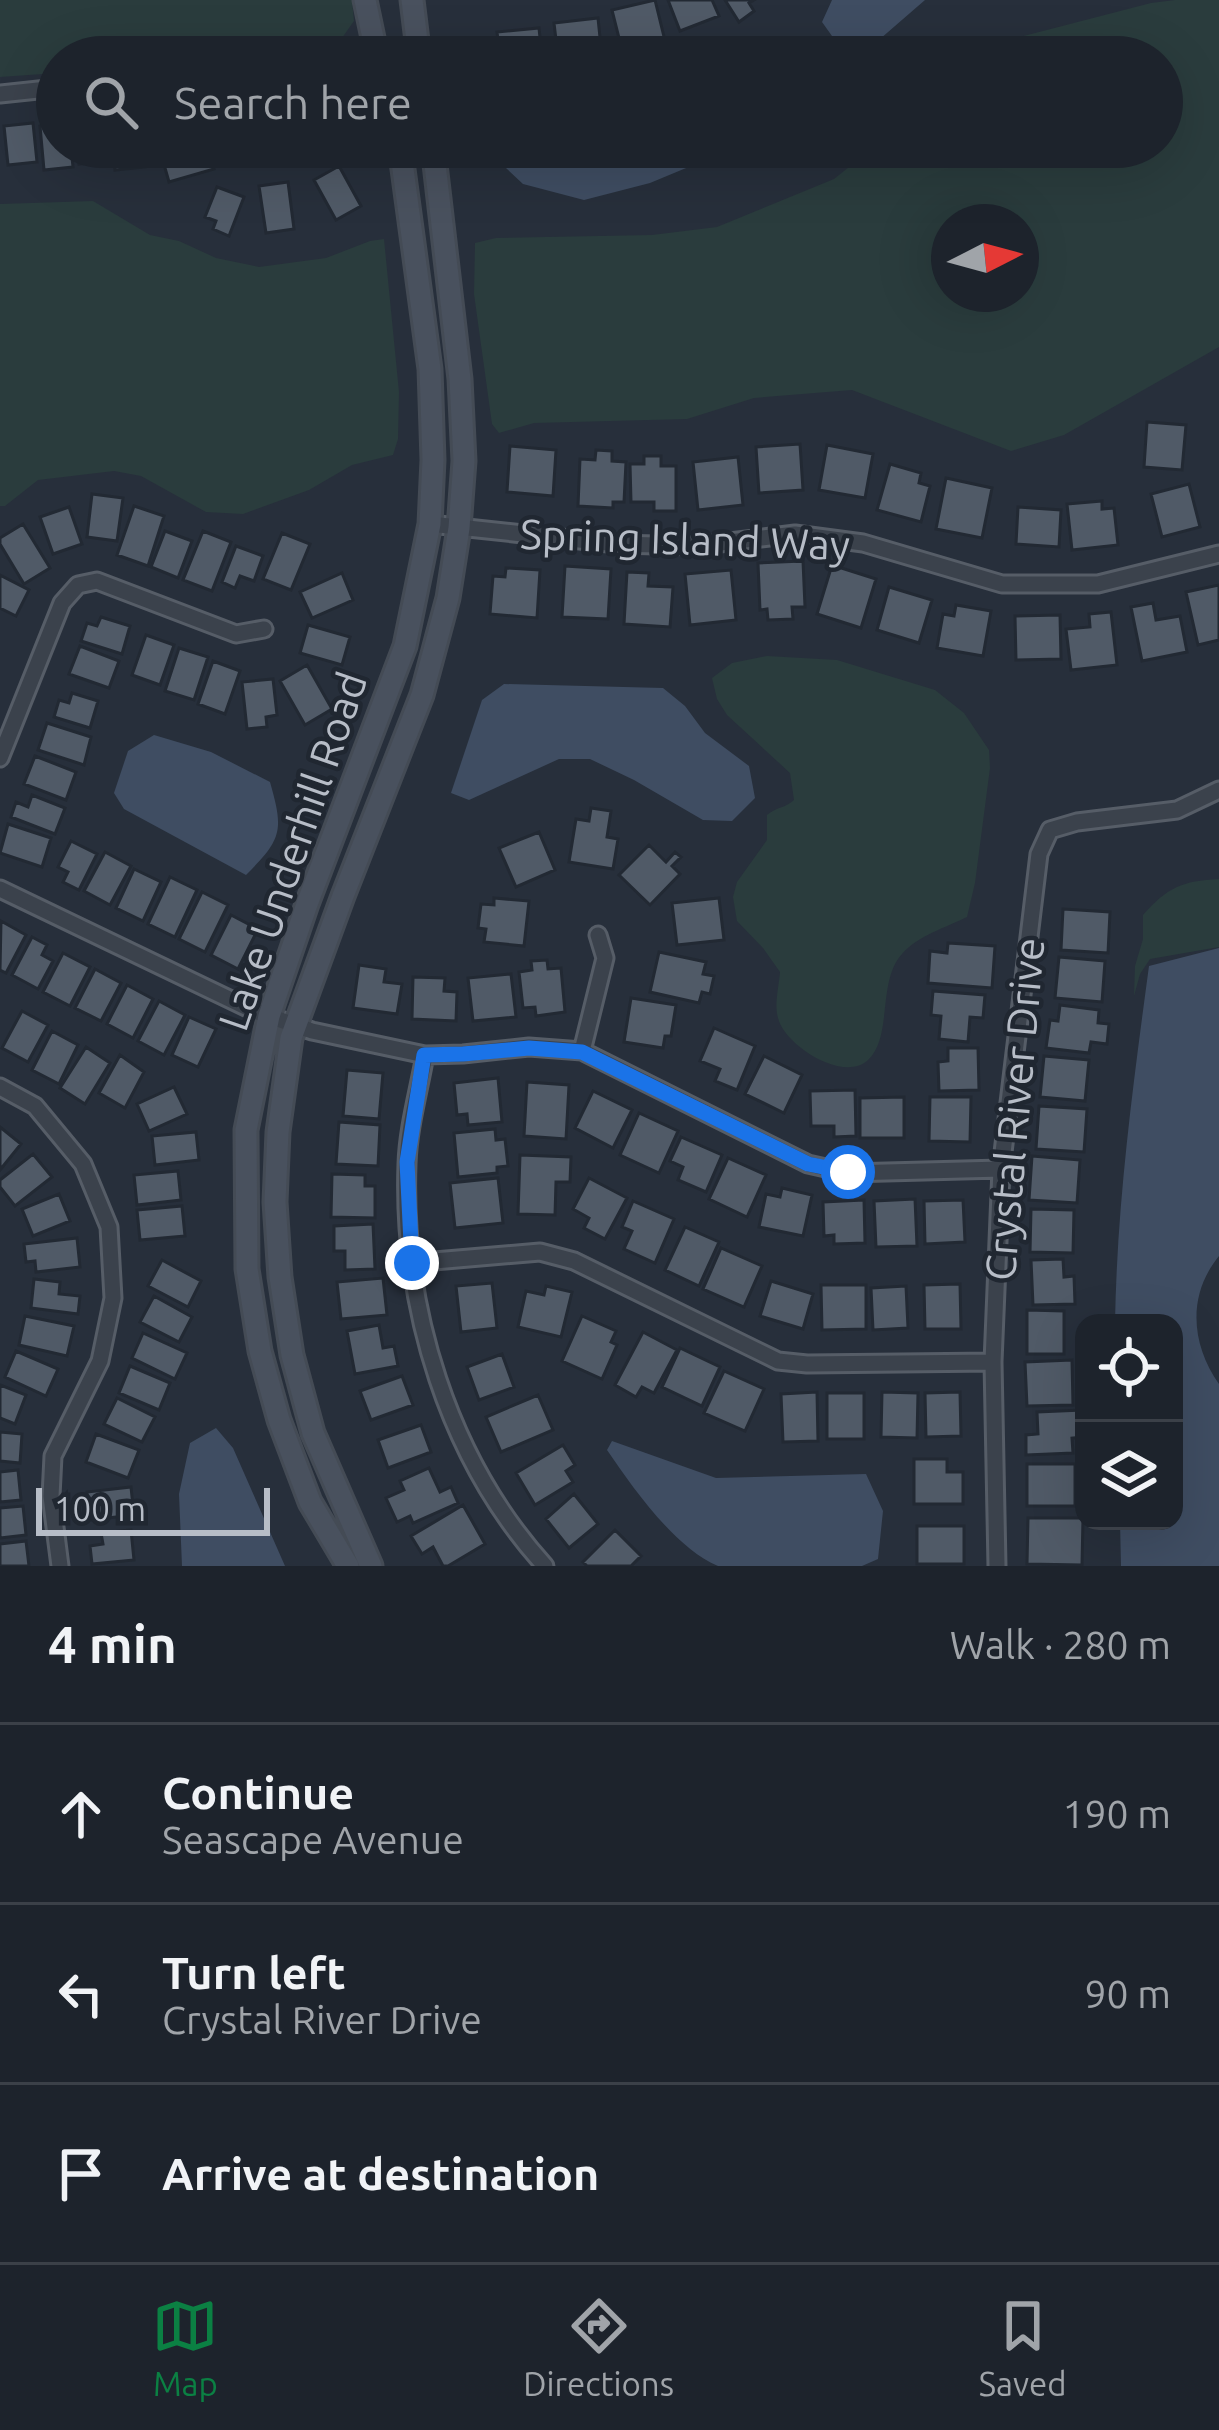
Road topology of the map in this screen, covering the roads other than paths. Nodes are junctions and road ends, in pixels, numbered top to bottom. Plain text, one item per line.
1 (364, 0) edge
2 (412, 0) edge
3 (372, 36) edge
4 (412, 36) edge
5 (36, 90) edge
6 (0, 94) edge
7 (403, 168) edge
8 (435, 168) edge
9 (430, 524) junction
10 (459, 528) junction
11 (1219, 554) edge
12 (264, 628) dead end
13 (0, 758) edge
14 (1219, 790) edge
15 (0, 889) edge
16 (598, 935) dead end
17 (269, 1016) junction
18 (295, 1025) junction
19 (582, 1052) junction
20 (424, 1055) junction
21 (0, 1087) edge
22 (1001, 1169) junction
23 (412, 1263) junction
24 (993, 1362) junction
25 (59, 1566) edge
26 (348, 1566) edge
27 (371, 1566) edge
28 (545, 1566) edge
29 (997, 1566) edge

1 - 3 street
2 - 4 street
5 - 6 street
7 - 9 street, Lake Underhill Road
8 - 10 street, Lake Underhill Road
9 - 10 street, Spring Island Way
9 - 17 street, Lake Underhill Road
10 - 11 street, Spring Island Way
10 - 18 street, Lake Underhill Road
12 - 13 street
14 - 22 street, Crystal River Drive
15 - 17 street
16 - 19 street
17 - 18 street
17 - 26 street, Lake Underhill Road
18 - 20 street
18 - 27 street, Lake Underhill Road
19 - 20 street
19 - 22 street
20 - 23 street
21 - 25 street
22 - 24 street, Crystal River Drive
23 - 24 street
23 - 28 street
24 - 29 street, Crystal River Drive

